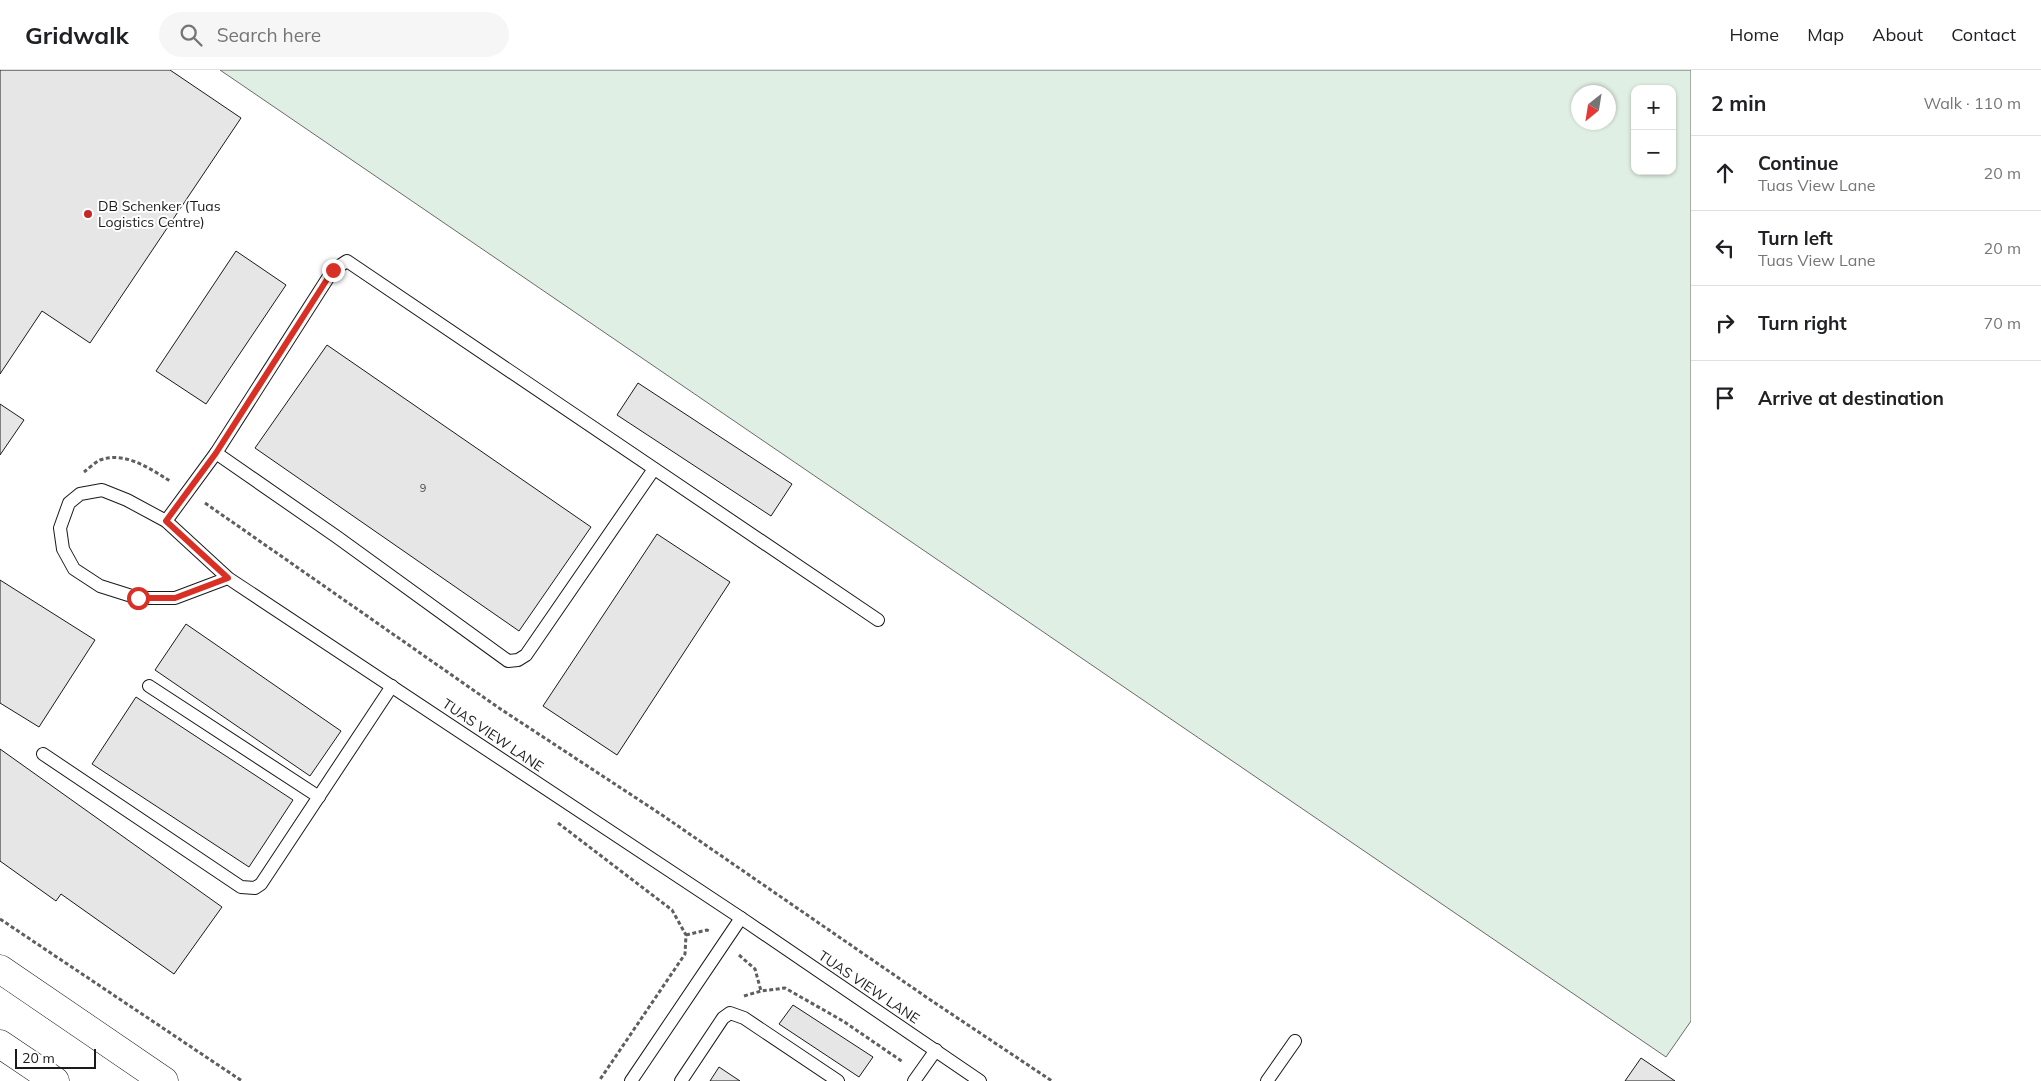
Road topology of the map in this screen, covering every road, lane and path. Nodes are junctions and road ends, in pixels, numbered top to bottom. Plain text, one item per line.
1 (216, 453) junction
2 (654, 469) junction
3 (77, 477) dead end
4 (188, 492) junction
5 (166, 521) junction
6 (228, 578) junction
7 (878, 620) dead end
8 (149, 686) dead end
9 (392, 686) junction
10 (43, 754) dead end
11 (319, 797) junction
12 (555, 821) dead end
13 (741, 918) junction
14 (0, 919) edge
15 (0, 969) edge
16 (1295, 1041) dead end
17 (0, 1044) edge
18 (936, 1050) junction
19 (55, 1081) edge
20 (164, 1081) edge
21 (242, 1081) edge
22 (599, 1081) edge
23 (631, 1081) edge
24 (681, 1081) edge
25 (838, 1081) edge
26 (914, 1081) edge
27 (980, 1081) edge
28 (1052, 1081) edge
29 (1267, 1081) edge

1 - 2 lane
1 - 2 lane
1 - 4 lane
2 - 7 lane
3 - 4 path
4 - 5 lane
4 - 28 path
5 - 6 lane, TUAS VIEW LANE
5 - 6 lane, TUAS VIEW LANE
6 - 9 lane, TUAS VIEW LANE
8 - 11 lane
9 - 11 lane
9 - 13 lane, TUAS VIEW LANE
10 - 11 lane
12 - 22 path
13 - 18 lane, TUAS VIEW LANE
13 - 23 lane
14 - 21 path
15 - 20 street
16 - 29 lane
17 - 19 street
18 - 26 lane
18 - 27 lane, TUAS VIEW LANE
24 - 25 lane

